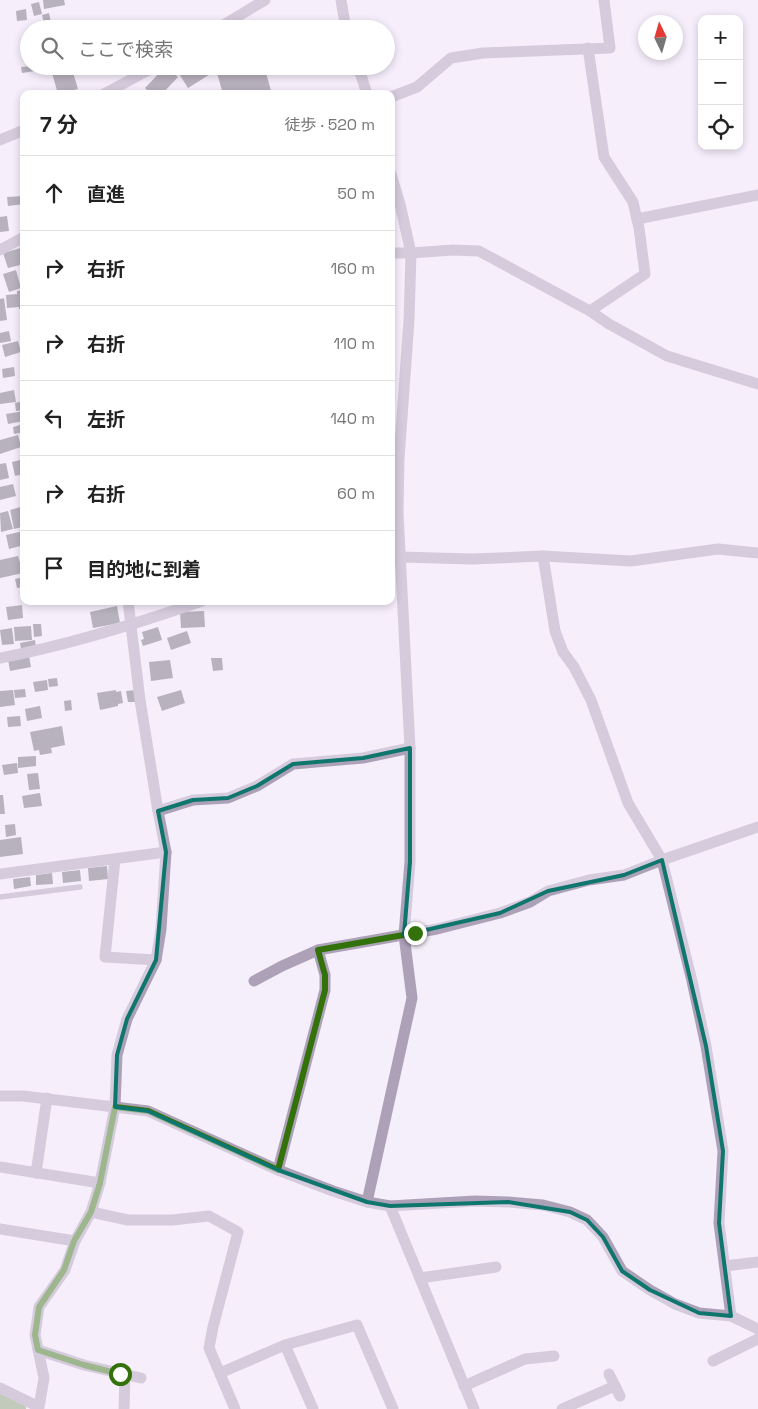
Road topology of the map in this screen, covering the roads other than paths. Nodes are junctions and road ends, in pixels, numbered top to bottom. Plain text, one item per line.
1 (266, 0) edge
2 (341, 0) edge
3 (604, 0) edge
4 (232, 20) edge
5 (344, 20) edge
6 (588, 48) junction
7 (139, 75) edge
8 (361, 75) edge
9 (111, 90) edge
10 (366, 90) edge
11 (395, 95) edge
12 (20, 132) edge
13 (0, 140) edge
14 (395, 187) edge
15 (758, 196) edge
16 (637, 219) junction
17 (20, 239) edge
18 (0, 250) edge
19 (395, 252) edge
20 (411, 253) junction
21 (590, 311) junction
22 (758, 384) edge
23 (758, 553) edge
24 (543, 556) junction
25 (396, 560) edge
26 (128, 605) edge
27 (190, 605) edge
28 (131, 625) junction
29 (0, 658) edge
30 (410, 748) junction
31 (158, 811) junction
32 (758, 827) edge
33 (166, 852) junction
34 (115, 859) junction
35 (662, 860) junction
36 (0, 874) edge
37 (80, 887) dead end
38 (0, 897) edge
39 (404, 935) junction
40 (318, 950) junction
41 (156, 960) junction
42 (254, 981) dead end
43 (0, 1096) edge
44 (47, 1098) junction
45 (115, 1107) junction
46 (0, 1167) edge
47 (278, 1170) junction
48 (36, 1173) junction
49 (100, 1183) junction
50 (368, 1202) junction
51 (390, 1206) junction
52 (91, 1212) junction
53 (0, 1229) edge
54 (74, 1241) junction
55 (758, 1262) edge
56 (725, 1266) junction
57 (496, 1267) dead end
58 (420, 1278) junction
59 (731, 1316) junction
60 (758, 1329) edge
61 (758, 1339) edge
62 (285, 1345) junction
63 (38, 1350) junction
64 (554, 1356) dead end
65 (713, 1361) dead end
66 (220, 1373) junction
67 (609, 1374) dead end
68 (125, 1375) junction
69 (141, 1378) dead end
70 (464, 1386) junction
71 (0, 1388) edge
72 (39, 1408) edge
73 (124, 1409) edge
74 (235, 1409) edge
75 (313, 1409) edge
76 (393, 1409) edge
77 (474, 1409) edge
78 (562, 1409) edge

1 - 4 street
2 - 5 street
3 - 6 street
6 - 11 street
6 - 16 street
7 - 9 street
8 - 10 street
12 - 13 street
14 - 20 street
15 - 16 street
16 - 21 street
17 - 18 street
19 - 20 street
20 - 21 street
20 - 25 street
21 - 22 street
23 - 24 street
24 - 25 street
24 - 35 street
25 - 30 street
26 - 28 street
27 - 28 street
28 - 29 street
28 - 31 street
30 - 31 street
30 - 39 street
31 - 33 street
32 - 35 street
33 - 34 street
33 - 41 street
34 - 36 street
34 - 41 street
35 - 39 street
35 - 56 street
37 - 38 lane
39 - 40 street
39 - 50 street
40 - 42 street
40 - 47 street
41 - 45 street
43 - 44 street
44 - 45 street
44 - 48 street
45 - 47 street
45 - 49 street
46 - 48 street
47 - 50 street
48 - 49 street
49 - 52 street
50 - 51 street
51 - 58 street
51 - 59 street
52 - 54 street
52 - 66 street
53 - 54 street
54 - 63 street
55 - 56 street
56 - 59 street
57 - 58 street
58 - 70 street
59 - 60 street
61 - 65 street
62 - 66 street
62 - 75 street
62 - 76 street
63 - 68 street
63 - 72 street
64 - 70 street
66 - 74 street
67 - 78 street
68 - 69 street
68 - 73 street
70 - 77 street
71 - 72 street

